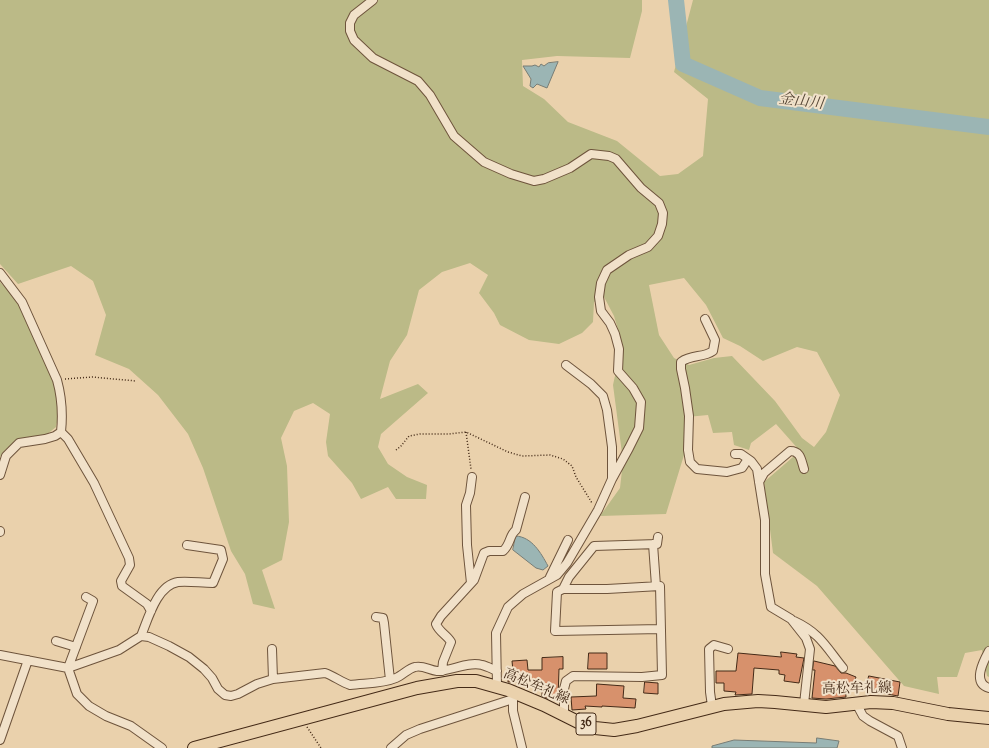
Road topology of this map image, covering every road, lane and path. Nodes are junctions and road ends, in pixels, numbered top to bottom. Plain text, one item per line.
1 (373, 0) edge
2 (0, 272) edge
3 (704, 319) dead end
4 (566, 365) dead end
5 (57, 380) junction
6 (136, 381) dead end
7 (61, 432) junction
8 (466, 432) junction
9 (396, 450) dead end
10 (735, 454) dead end
11 (748, 459) junction
12 (804, 469) dead end
13 (0, 475) edge
14 (472, 477) joint
15 (612, 479) junction
16 (759, 482) junction
17 (525, 497) dead end
18 (598, 510) junction
19 (658, 536) dead end
20 (568, 540) dead end
21 (653, 544) junction
22 (187, 545) dead end
23 (548, 579) junction
24 (471, 582) junction
25 (656, 586) junction
26 (563, 589) junction
27 (86, 597) dead end
28 (151, 611) junction
29 (376, 617) dead end
30 (791, 619) junction
31 (661, 629) junction
32 (141, 636) junction
33 (56, 641) dead end
34 (76, 647) junction
35 (272, 649) dead end
36 (728, 649) dead end
37 (989, 651) edge
38 (0, 655) edge
39 (28, 660) junction
40 (68, 668) junction
41 (843, 668) dead end
42 (442, 670) junction
43 (497, 671) junction
44 (273, 679) junction
45 (390, 680) junction
46 (497, 686) junction
47 (989, 688) edge
48 (515, 696) junction
49 (856, 703) junction
50 (804, 704) junction
51 (712, 706) junction
52 (564, 715) junction
53 (989, 718) edge
54 (302, 719) junction
55 (0, 740) edge
56 (162, 748) edge
57 (194, 748) edge
58 (321, 748) edge
59 (391, 748) edge
60 (522, 748) edge
61 (902, 748) edge

1 - 15 street
2 - 5 street
3 - 11 street
4 - 15 street
5 - 6 path
5 - 7 street
7 - 13 street
7 - 28 street
8 - 9 path
8 - 14 path
8 - 18 path
10 - 11 street
11 - 16 street
12 - 16 street
14 - 24 street
15 - 18 street
16 - 30 street
17 - 24 street
18 - 23 street
19 - 21 street
20 - 23 street
21 - 25 street
21 - 26 street
22 - 28 street
23 - 43 street
24 - 42 street
25 - 26 street
25 - 31 street
26 - 31 street
27 - 34 street
28 - 32 street
29 - 45 street
30 - 41 street
30 - 50 street
31 - 52 street
32 - 40 street
32 - 44 street
33 - 34 street
34 - 40 street
35 - 44 street
36 - 51 street
37 - 47 street
38 - 39 street
39 - 40 street
39 - 55 street
40 - 56 street
42 - 43 street
42 - 45 street
43 - 46 street
44 - 45 street
46 - 48 main road, 高松牟礼線 / 36
46 - 54 main road, 高松牟礼線 / 36
48 - 52 main road, 高松牟礼線 / 36
48 - 59 street
48 - 60 street
49 - 50 main road, 高松牟礼線 / 36
49 - 53 main road, 高松牟礼線 / 36
49 - 61 street
50 - 51 main road, 高松牟礼線 / 36
51 - 52 main road, 高松牟礼線 / 36
54 - 57 main road, 高松牟礼線 / 36
54 - 58 path

